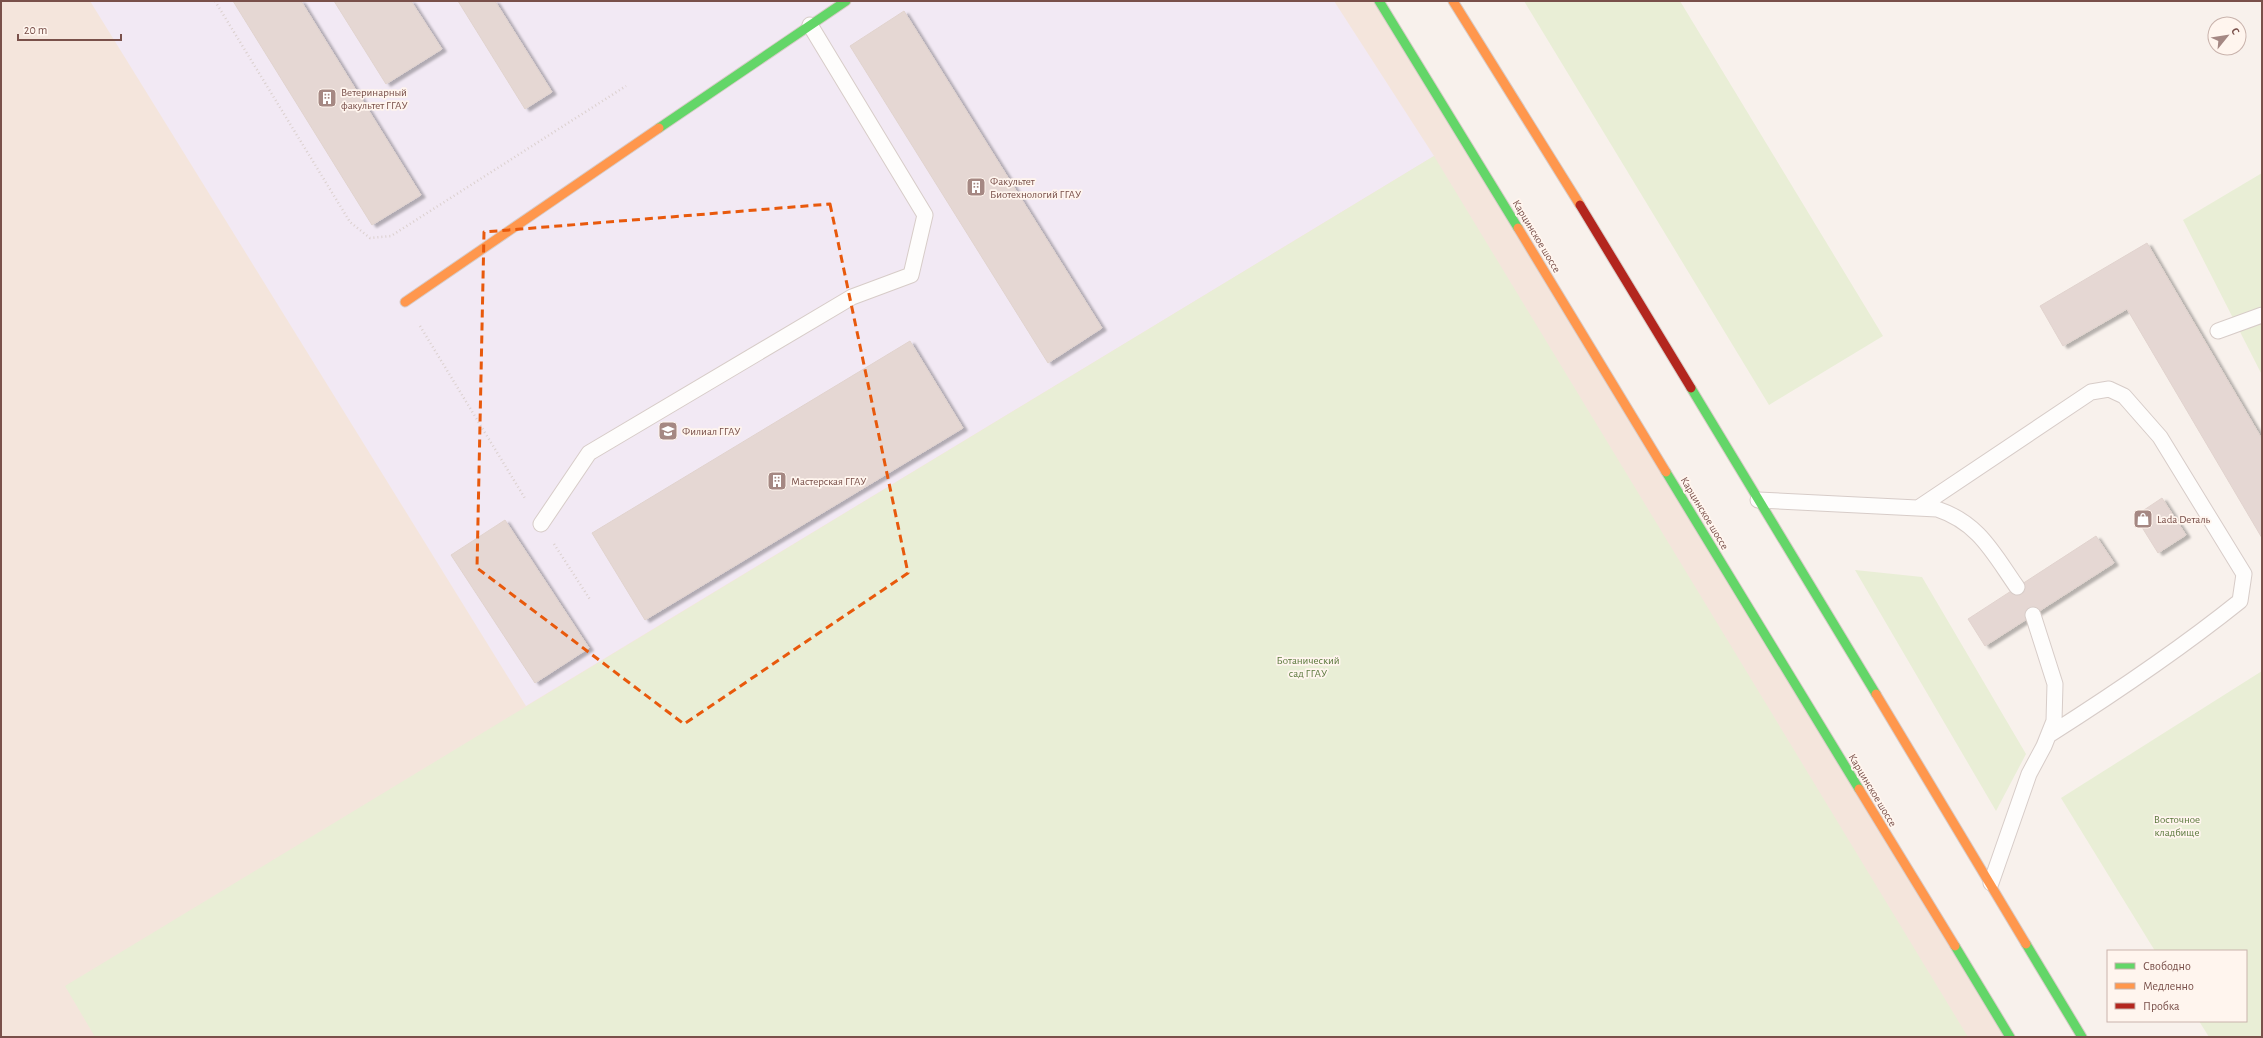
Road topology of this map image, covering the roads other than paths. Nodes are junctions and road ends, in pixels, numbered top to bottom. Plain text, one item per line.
1 (846, 1) edge
2 (1379, 1) edge
3 (1453, 1) edge
4 (810, 25) junction
5 (405, 302) road end
6 (2262, 314) edge
7 (2218, 331) dead end
8 (1758, 500) junction
9 (1918, 508) junction
10 (541, 524) road end
11 (2017, 587) dead end
12 (2033, 615) dead end
13 (2049, 735) junction
14 (1991, 883) junction
15 (2010, 1037) edge
16 (2082, 1037) edge

1 - 4 main road
2 - 15 main road, Карцинское шоссе
3 - 8 main road
4 - 5 main road
4 - 10 lane
6 - 7 lane
8 - 9 lane
8 - 14 main road
9 - 11 lane
9 - 13 lane
12 - 13 lane
13 - 14 lane
14 - 16 main road

